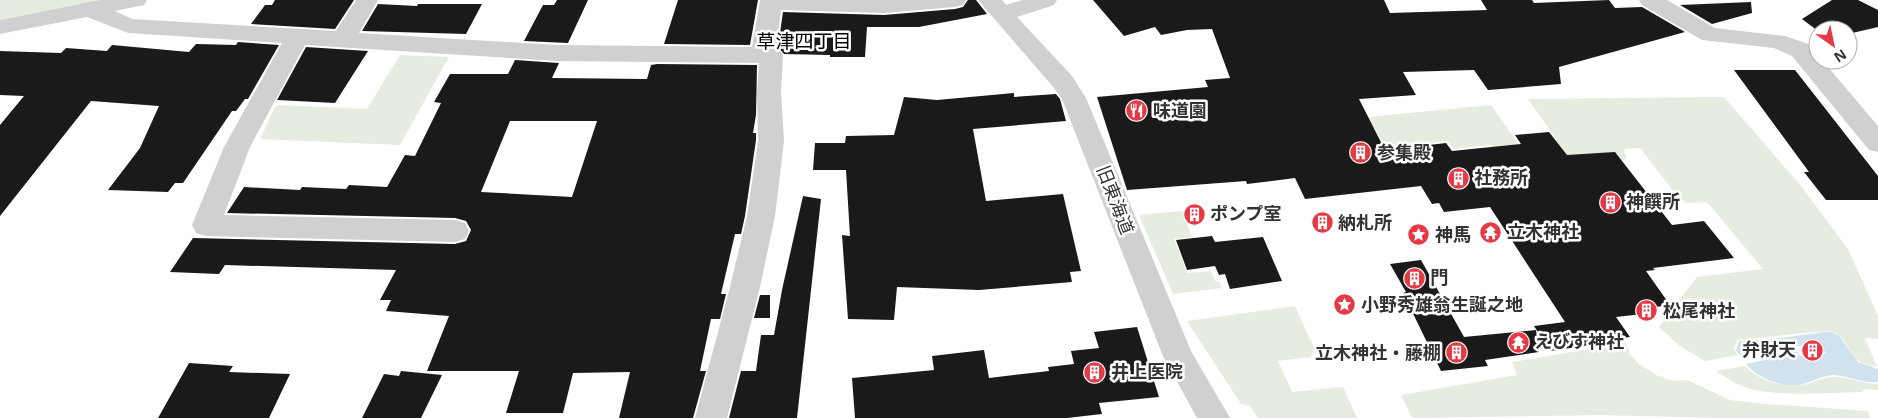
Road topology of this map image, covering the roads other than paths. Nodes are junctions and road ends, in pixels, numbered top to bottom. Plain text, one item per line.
1 (136, 0) edge
2 (367, 0) edge
3 (955, 0) edge
4 (1046, 0) edge
5 (1650, 0) edge
6 (771, 2) edge
7 (996, 7) edge
8 (89, 9) junction
9 (0, 27) edge
10 (298, 36) junction
11 (344, 39) junction
12 (762, 55) junction
13 (1878, 143) edge
14 (455, 231) dead end
15 (711, 418) edge
16 (1214, 418) edge

1 - 8 street
2 - 11 street
3 - 6 street
4 - 7 street
5 - 13 street
6 - 12 street
7 - 16 street, 旧東海道
8 - 9 street
8 - 10 street
10 - 11 street
10 - 14 street
11 - 12 street
12 - 15 street

